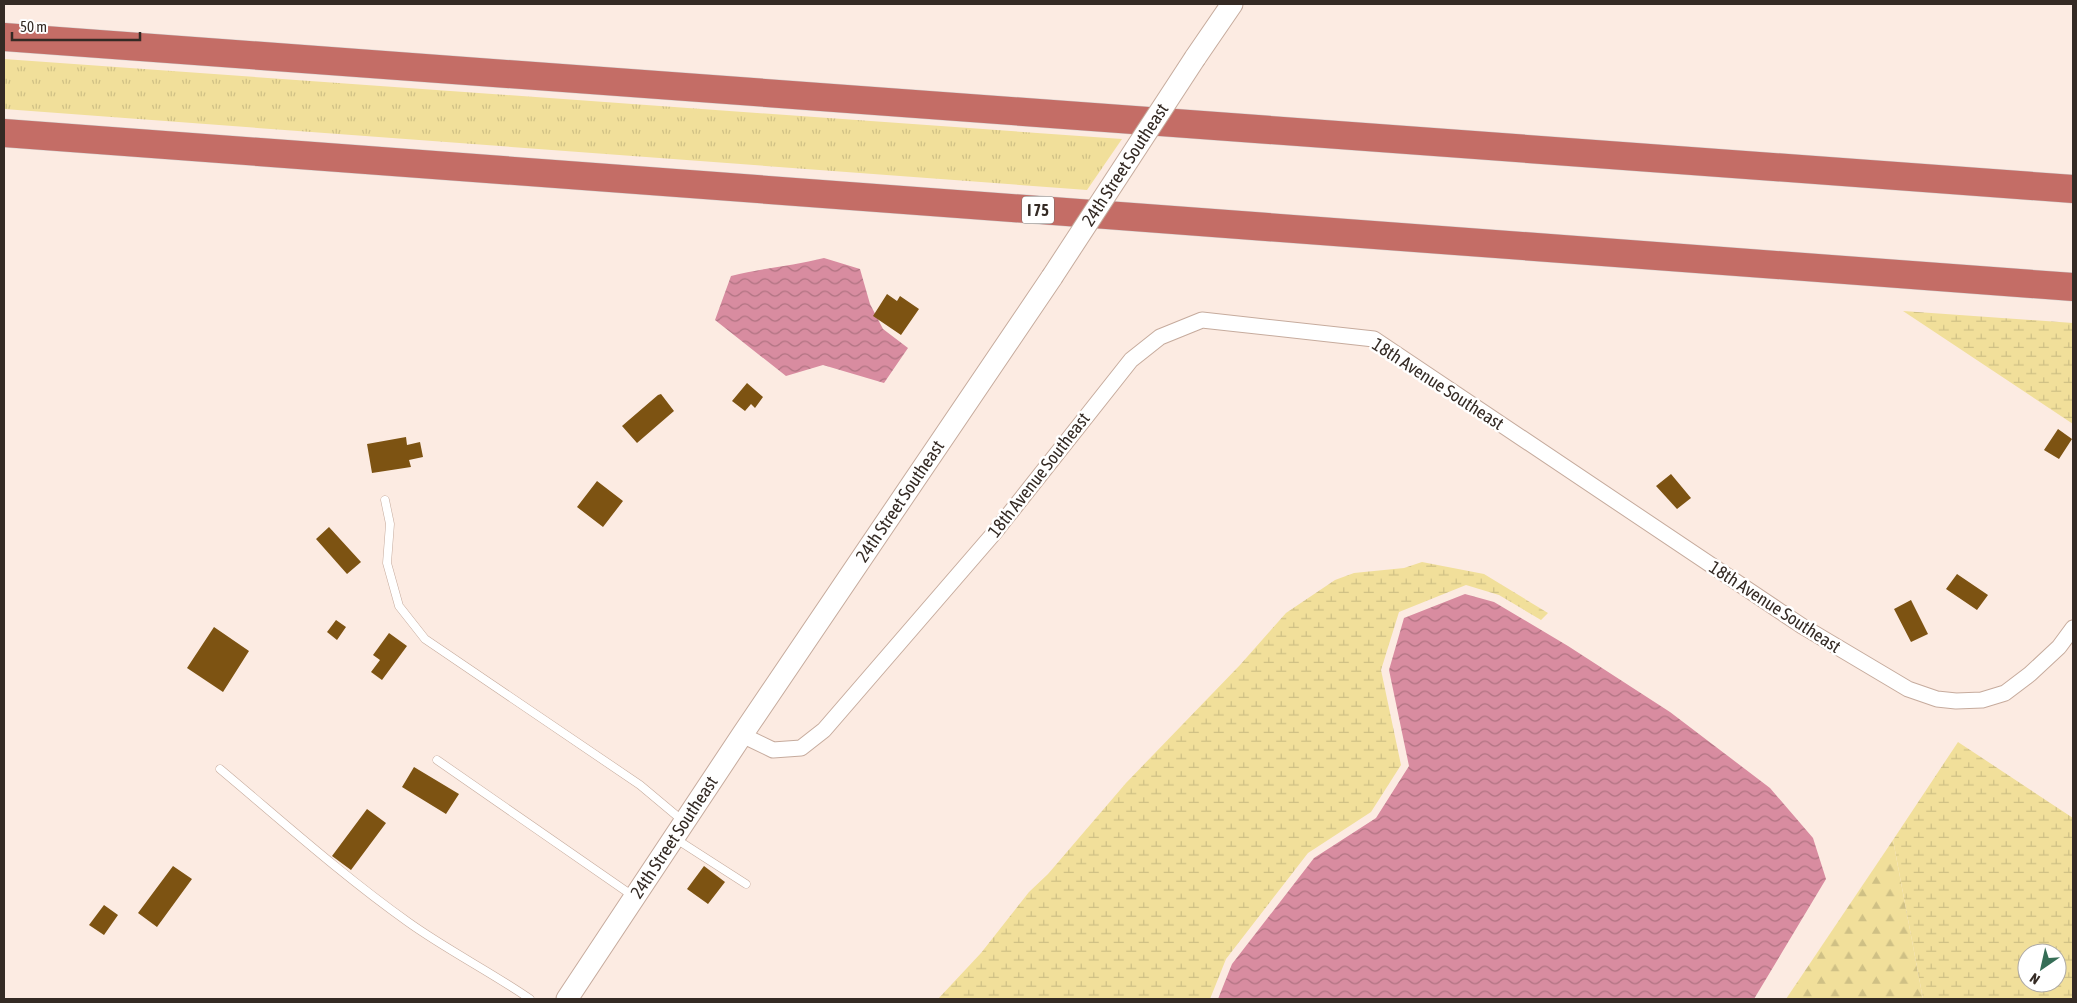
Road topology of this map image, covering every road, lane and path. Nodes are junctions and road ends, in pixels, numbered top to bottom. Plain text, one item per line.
1 (1232, 4) edge
2 (4, 37) edge
3 (4, 133) edge
4 (2073, 189) edge
5 (2073, 287) edge
6 (385, 500) dead end
7 (2073, 628) edge
8 (742, 735) junction
9 (437, 760) dead end
10 (220, 769) dead end
11 (679, 830) junction
12 (746, 884) dead end
13 (634, 898) junction
14 (530, 999) edge
15 (567, 999) edge

1 - 8 street, 24th Street Southeast, bridge
2 - 4 highway
3 - 5 highway, I 75
6 - 11 lane
7 - 8 street, 18th Avenue Southeast
8 - 11 street, 24th Street Southeast
9 - 13 lane
10 - 14 lane
11 - 12 lane
11 - 13 street, 24th Street Southeast
13 - 15 street, 24th Street Southeast

